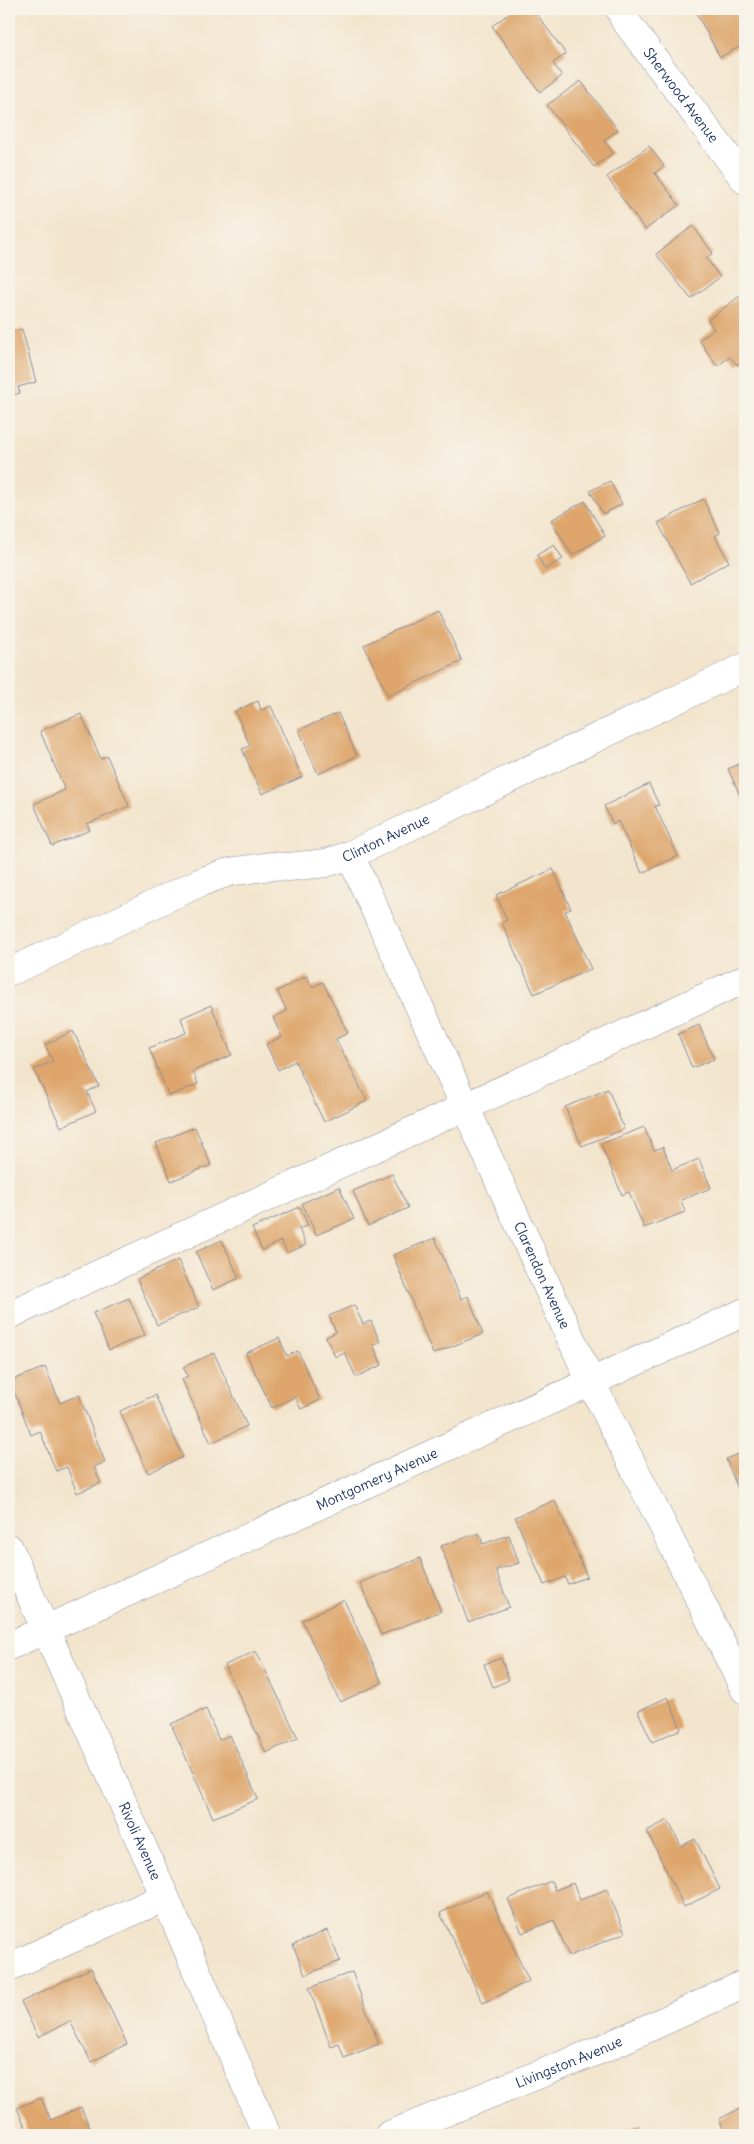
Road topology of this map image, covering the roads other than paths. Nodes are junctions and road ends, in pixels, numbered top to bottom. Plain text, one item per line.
1 (620, 9) edge
2 (745, 180) edge
3 (745, 667) edge
4 (350, 855) junction
5 (14, 970) dead end
6 (745, 979) edge
7 (464, 1106) junction
8 (745, 1312) edge
9 (9, 1315) edge
10 (590, 1380) junction
11 (9, 1548) edge
12 (46, 1629) junction
13 (9, 1646) edge
14 (745, 1690) edge
15 (165, 1897) junction
16 (9, 1967) edge
17 (745, 1984) edge
18 (268, 2135) edge
19 (389, 2135) edge

1 - 2 street, Sherwood Avenue
3 - 4 street, Clinton Avenue
4 - 5 street, Clinton Avenue
4 - 7 street, Clarendon Avenue
6 - 7 street
7 - 9 street
7 - 10 street, Clarendon Avenue
8 - 10 street, Montgomery Avenue
10 - 12 street, Montgomery Avenue
10 - 14 street, Clarendon Avenue
11 - 12 street, Rivoli Avenue
12 - 13 street, Montgomery Avenue
12 - 15 street, Rivoli Avenue
15 - 16 street
15 - 18 street, Rivoli Avenue
17 - 19 street, Livingston Avenue

